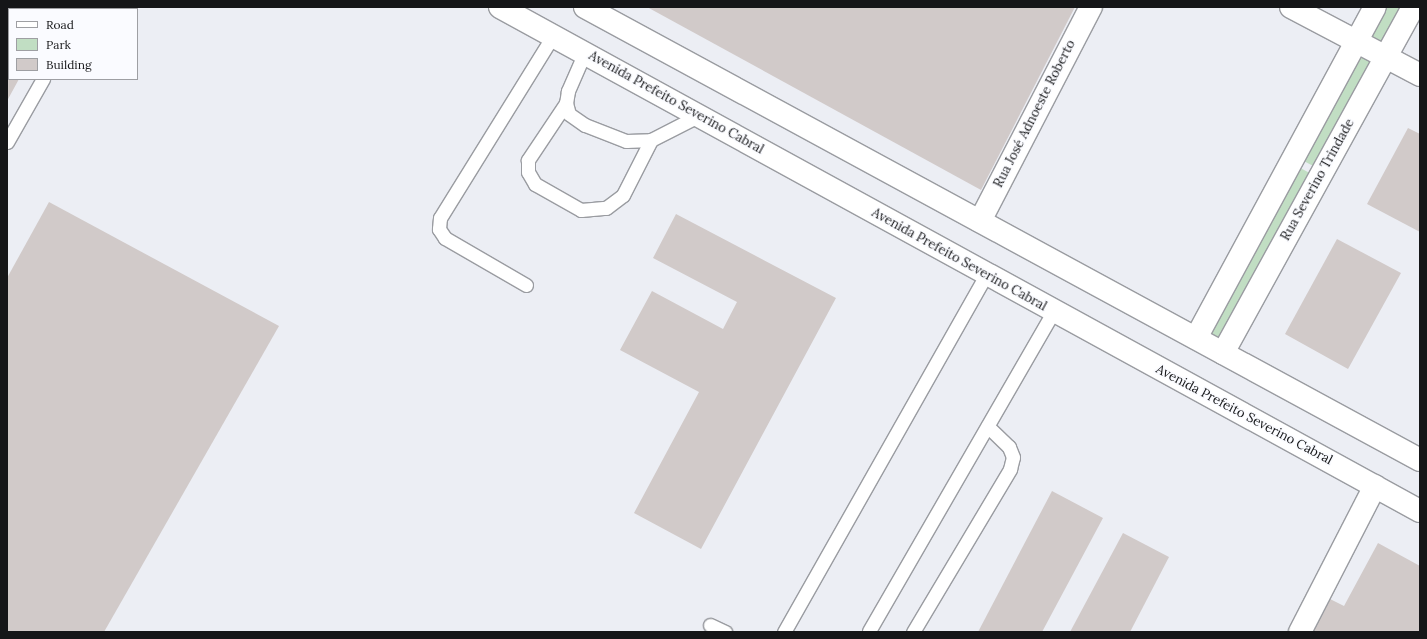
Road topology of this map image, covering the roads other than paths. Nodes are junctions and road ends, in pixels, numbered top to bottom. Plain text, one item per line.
1 (500, 7) edge
2 (585, 7) edge
3 (1091, 7) edge
4 (1291, 7) edge
5 (1375, 7) edge
6 (1413, 7) edge
7 (553, 36) junction
8 (1356, 42) junction
9 (584, 52) junction
10 (1385, 56) junction
11 (1420, 76) edge
12 (42, 80) edge
13 (566, 103) junction
14 (698, 116) junction
15 (651, 140) junction
16 (7, 142) edge
17 (1292, 161) junction
18 (1321, 175) junction
19 (980, 221) junction
20 (986, 275) junction
21 (526, 285) dead end
22 (1053, 312) junction
23 (1196, 338) junction
24 (1223, 353) junction
25 (987, 426) junction
26 (1420, 460) edge
27 (1375, 486) junction
28 (1420, 511) edge
29 (710, 625) dead end
30 (725, 632) edge
31 (784, 632) edge
32 (869, 632) edge
33 (913, 632) edge
34 (1300, 632) edge

1 - 7 main road, Avenida Prefeito Severino Cabral
2 - 19 main road
3 - 19 main road, Rua José Adnoeste Roberto
4 - 8 main road
5 - 8 main road
6 - 10 main road, Rua Severino Trindade
7 - 9 main road, Avenida Prefeito Severino Cabral
7 - 21 lane
8 - 10 main road
8 - 17 main road
9 - 13 lane
9 - 14 main road, Avenida Prefeito Severino Cabral
10 - 11 main road
10 - 18 main road, Rua Severino Trindade
12 - 16 lane
13 - 15 lane
13 - 15 lane
14 - 15 lane
14 - 20 main road, Avenida Prefeito Severino Cabral
17 - 18 main road
17 - 23 main road
18 - 24 main road, Rua Severino Trindade
19 - 23 main road
20 - 22 main road, Avenida Prefeito Severino Cabral
20 - 31 lane
22 - 25 lane
22 - 27 main road, Avenida Prefeito Severino Cabral
23 - 24 main road
24 - 26 main road
25 - 32 lane
25 - 33 lane
27 - 28 main road, Avenida Prefeito Severino Cabral
27 - 34 main road
29 - 30 lane

